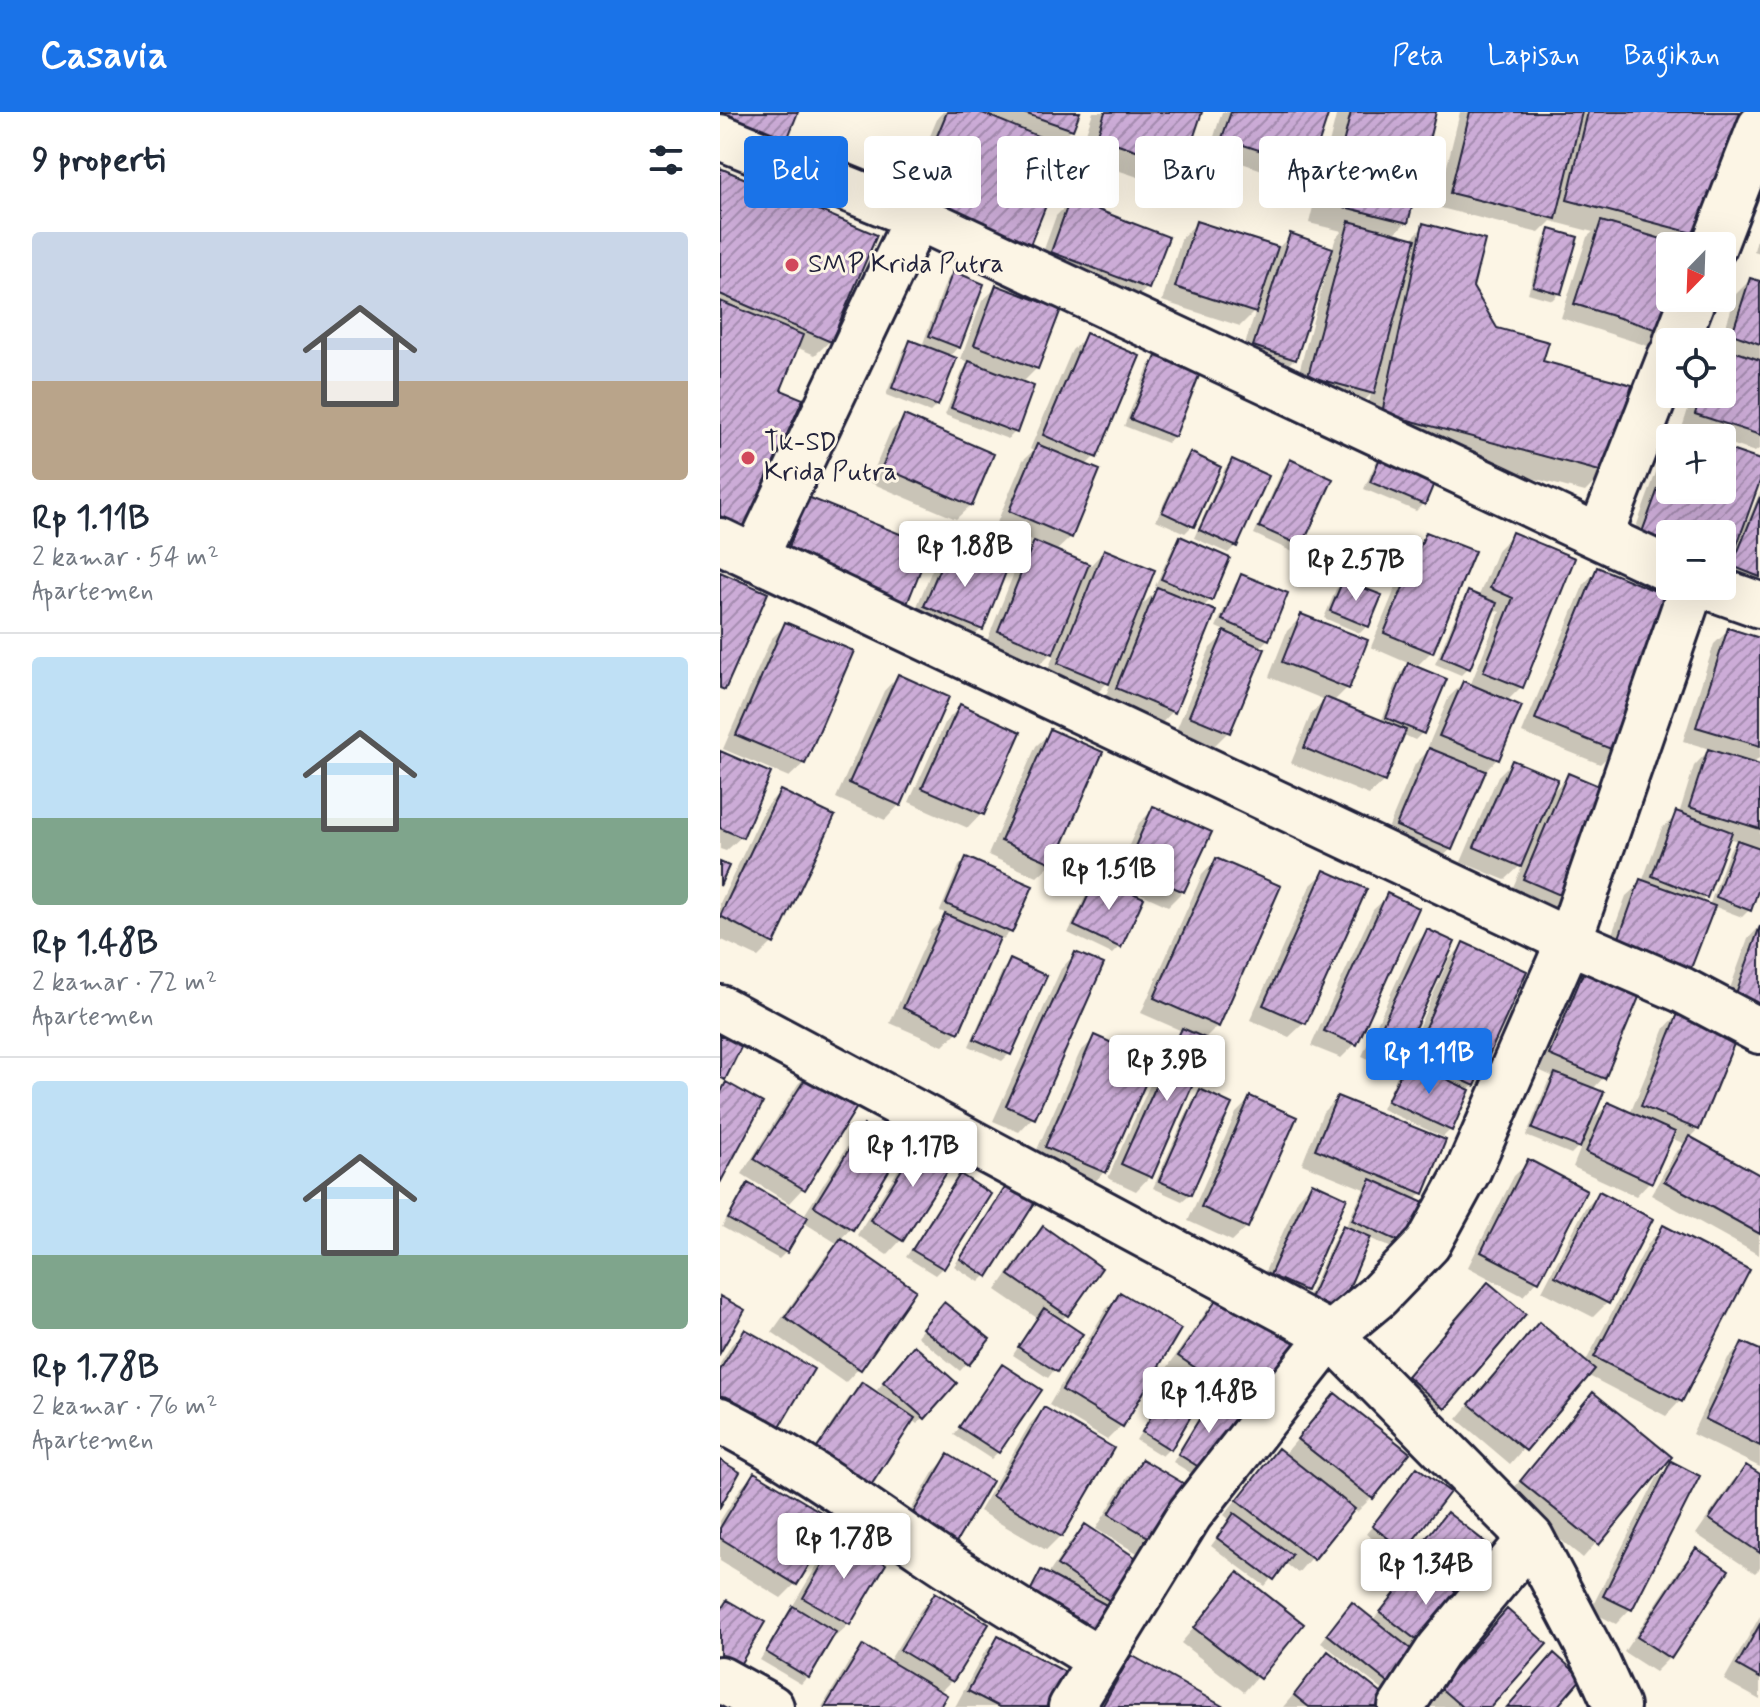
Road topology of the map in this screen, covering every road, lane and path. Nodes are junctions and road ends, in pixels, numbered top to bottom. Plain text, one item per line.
1 (1760, 127) edge
2 (720, 137) edge
3 (917, 217) junction
4 (1719, 232) edge
5 (1656, 393) edge
6 (1600, 536) junction
7 (738, 550) edge
8 (1656, 563) edge
9 (1736, 597) edge
10 (1687, 600) edge
11 (1760, 605) edge
12 (1569, 941) junction
13 (720, 1008) edge
14 (1760, 1031) edge
15 (1331, 1335) junction
16 (720, 1420) edge
17 (1531, 1538) junction
18 (1100, 1660) junction
19 (720, 1679) edge
20 (771, 1707) edge
21 (1071, 1707) edge
22 (1401, 1707) edge
23 (1617, 1707) edge

1 - 4 street
2 - 3 street
3 - 6 street
3 - 7 street
5 - 6 street
6 - 8 street
7 - 12 street
9 - 11 street
10 - 12 street
12 - 14 street
12 - 15 street
13 - 15 street
15 - 17 street
15 - 18 street
16 - 18 street
17 - 22 street
17 - 23 street
18 - 21 street
19 - 20 street

